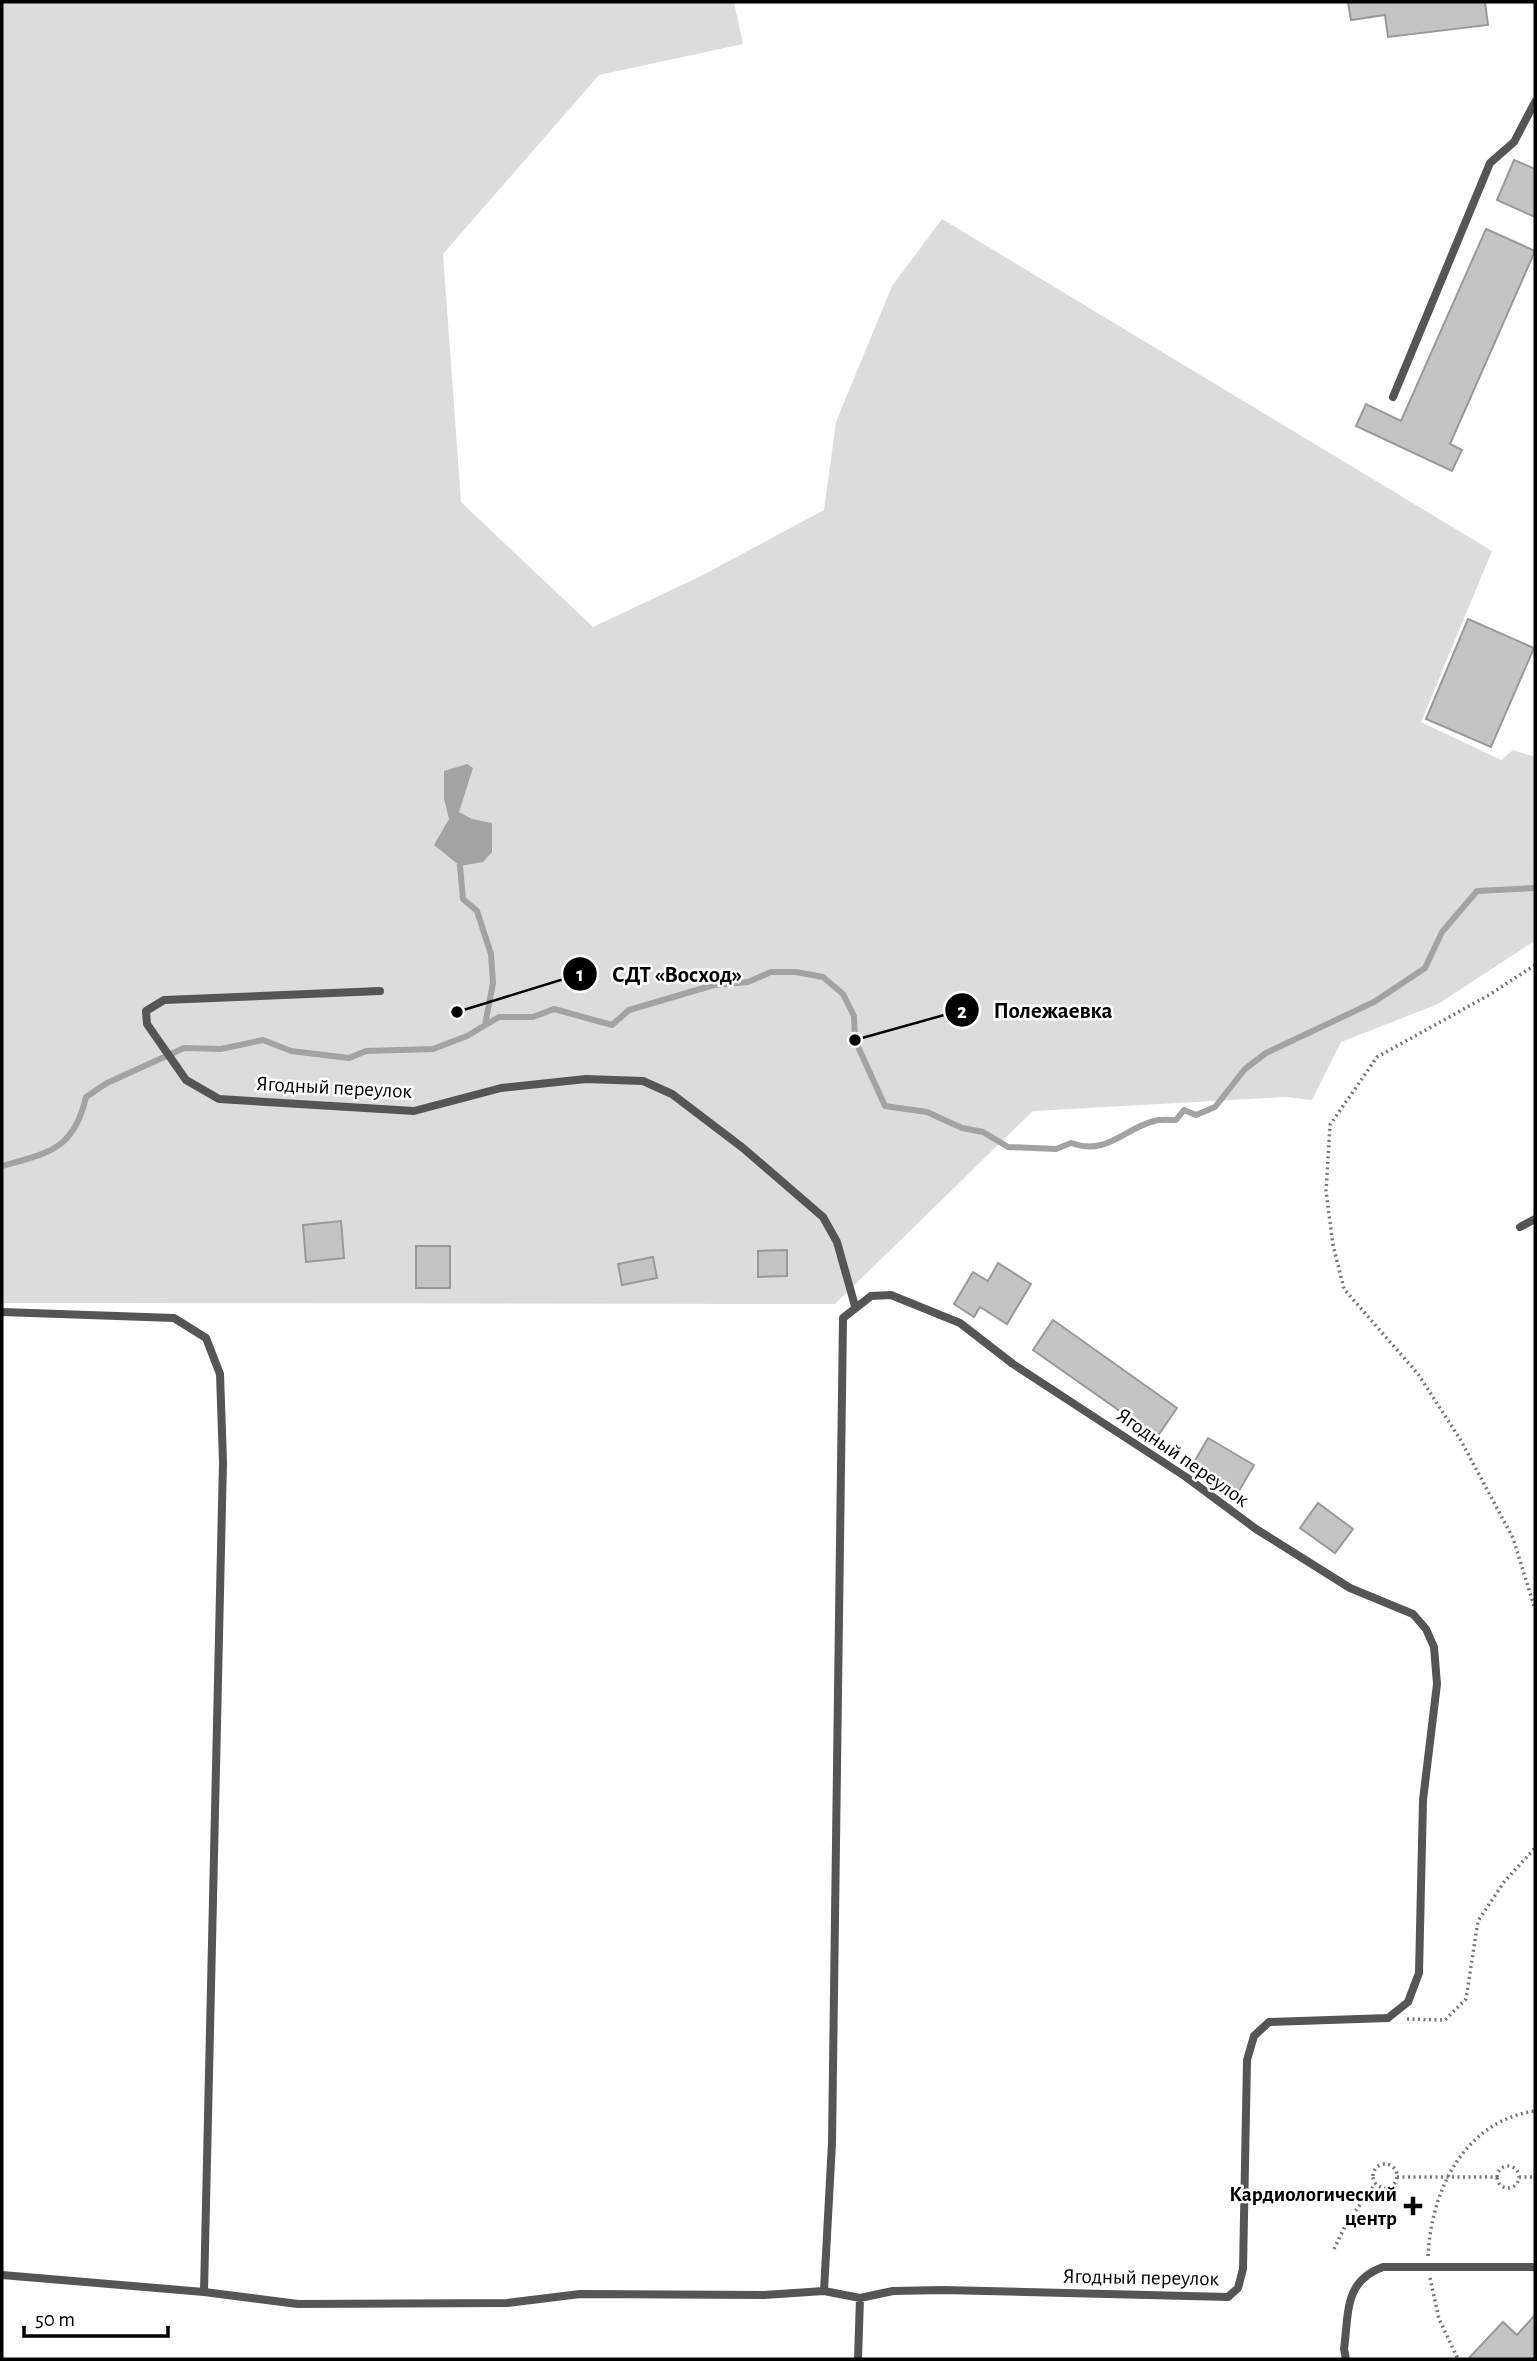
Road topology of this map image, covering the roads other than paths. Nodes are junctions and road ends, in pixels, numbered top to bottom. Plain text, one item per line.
1 (1535, 102) edge
2 (1393, 397) dead end
3 (380, 991) dead end
4 (1535, 1219) edge
5 (1520, 1227) dead end
6 (855, 1306) junction
7 (2, 1312) edge
8 (1535, 2267) edge
9 (2, 2275) edge
10 (824, 2291) junction
11 (204, 2292) junction
12 (860, 2298) junction
13 (858, 2359) edge
14 (1346, 2359) edge

1 - 2 lane
3 - 6 lane, Ягодный переулок
4 - 5 lane
6 - 10 lane
6 - 12 lane, Ягодный переулок
7 - 11 lane
8 - 14 lane
9 - 11 lane
10 - 11 lane
10 - 12 lane
12 - 13 lane

